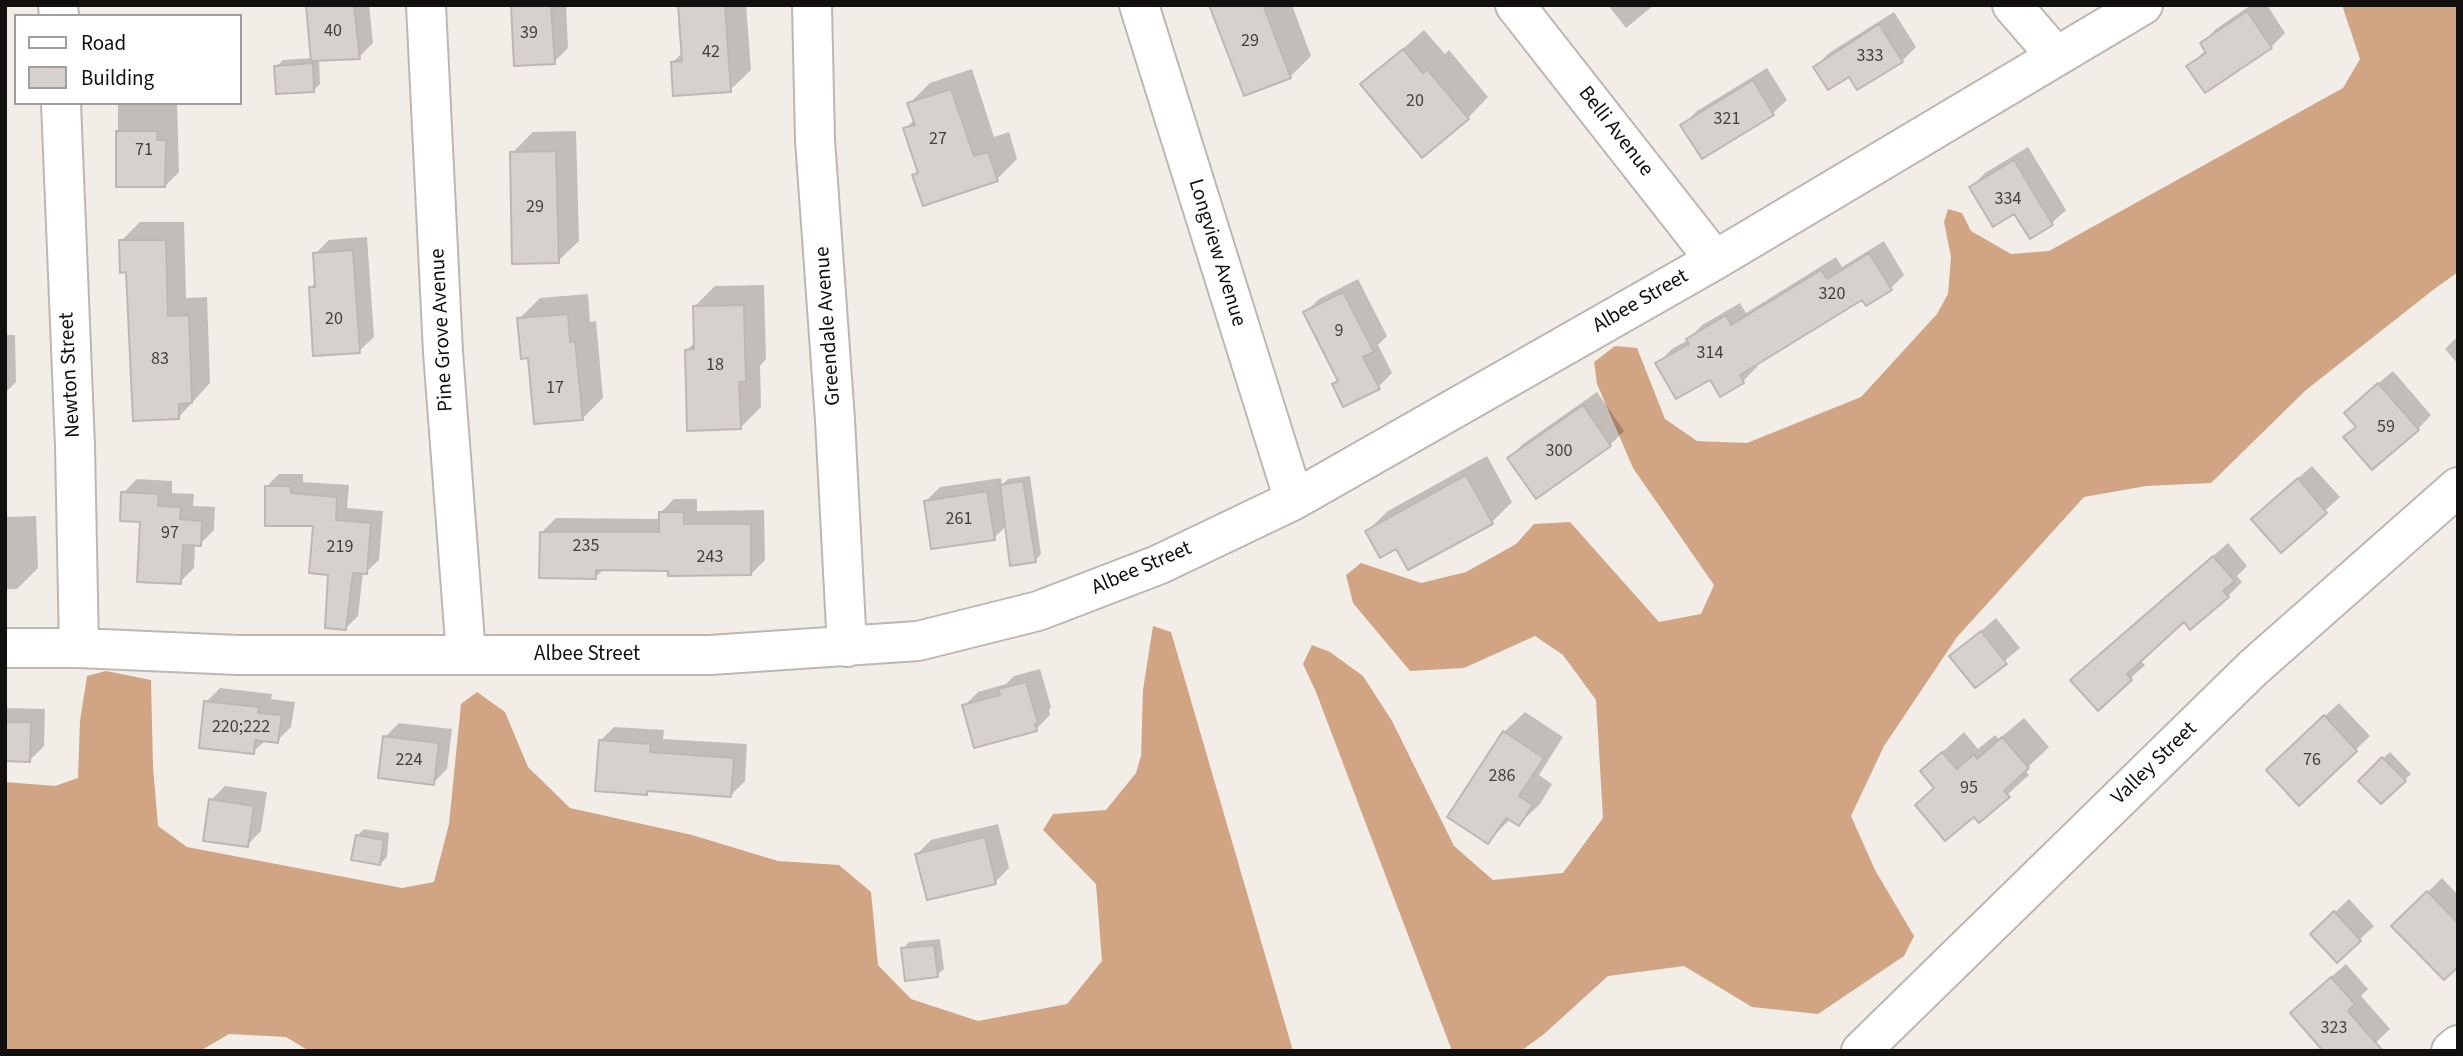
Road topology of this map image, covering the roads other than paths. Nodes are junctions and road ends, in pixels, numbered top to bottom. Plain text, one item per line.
1 (426, 5) edge
2 (812, 5) edge
3 (1139, 5) edge
4 (1515, 5) edge
5 (2012, 5) edge
6 (2143, 5) edge
7 (2056, 57) junction
8 (61, 105) edge
9 (1715, 260) junction
10 (2458, 487) edge
11 (1294, 500) junction
12 (847, 647) junction
13 (5, 648) edge
14 (79, 648) junction
15 (466, 655) junction
16 (2458, 1045) edge
17 (1861, 1051) edge
18 (2451, 1051) edge

1 - 15 street, Pine Grove Avenue
2 - 12 street, Greendale Avenue
3 - 11 street, Longview Avenue
4 - 9 street, Belli Avenue
5 - 7 street
6 - 7 street, Albee Street
7 - 9 street, Albee Street
8 - 14 street, Newton Street
9 - 11 street, Albee Street
10 - 17 street, Valley Street
11 - 12 street, Albee Street
12 - 15 street, Albee Street
13 - 14 street, Albee Street
14 - 15 street, Albee Street
16 - 18 street

